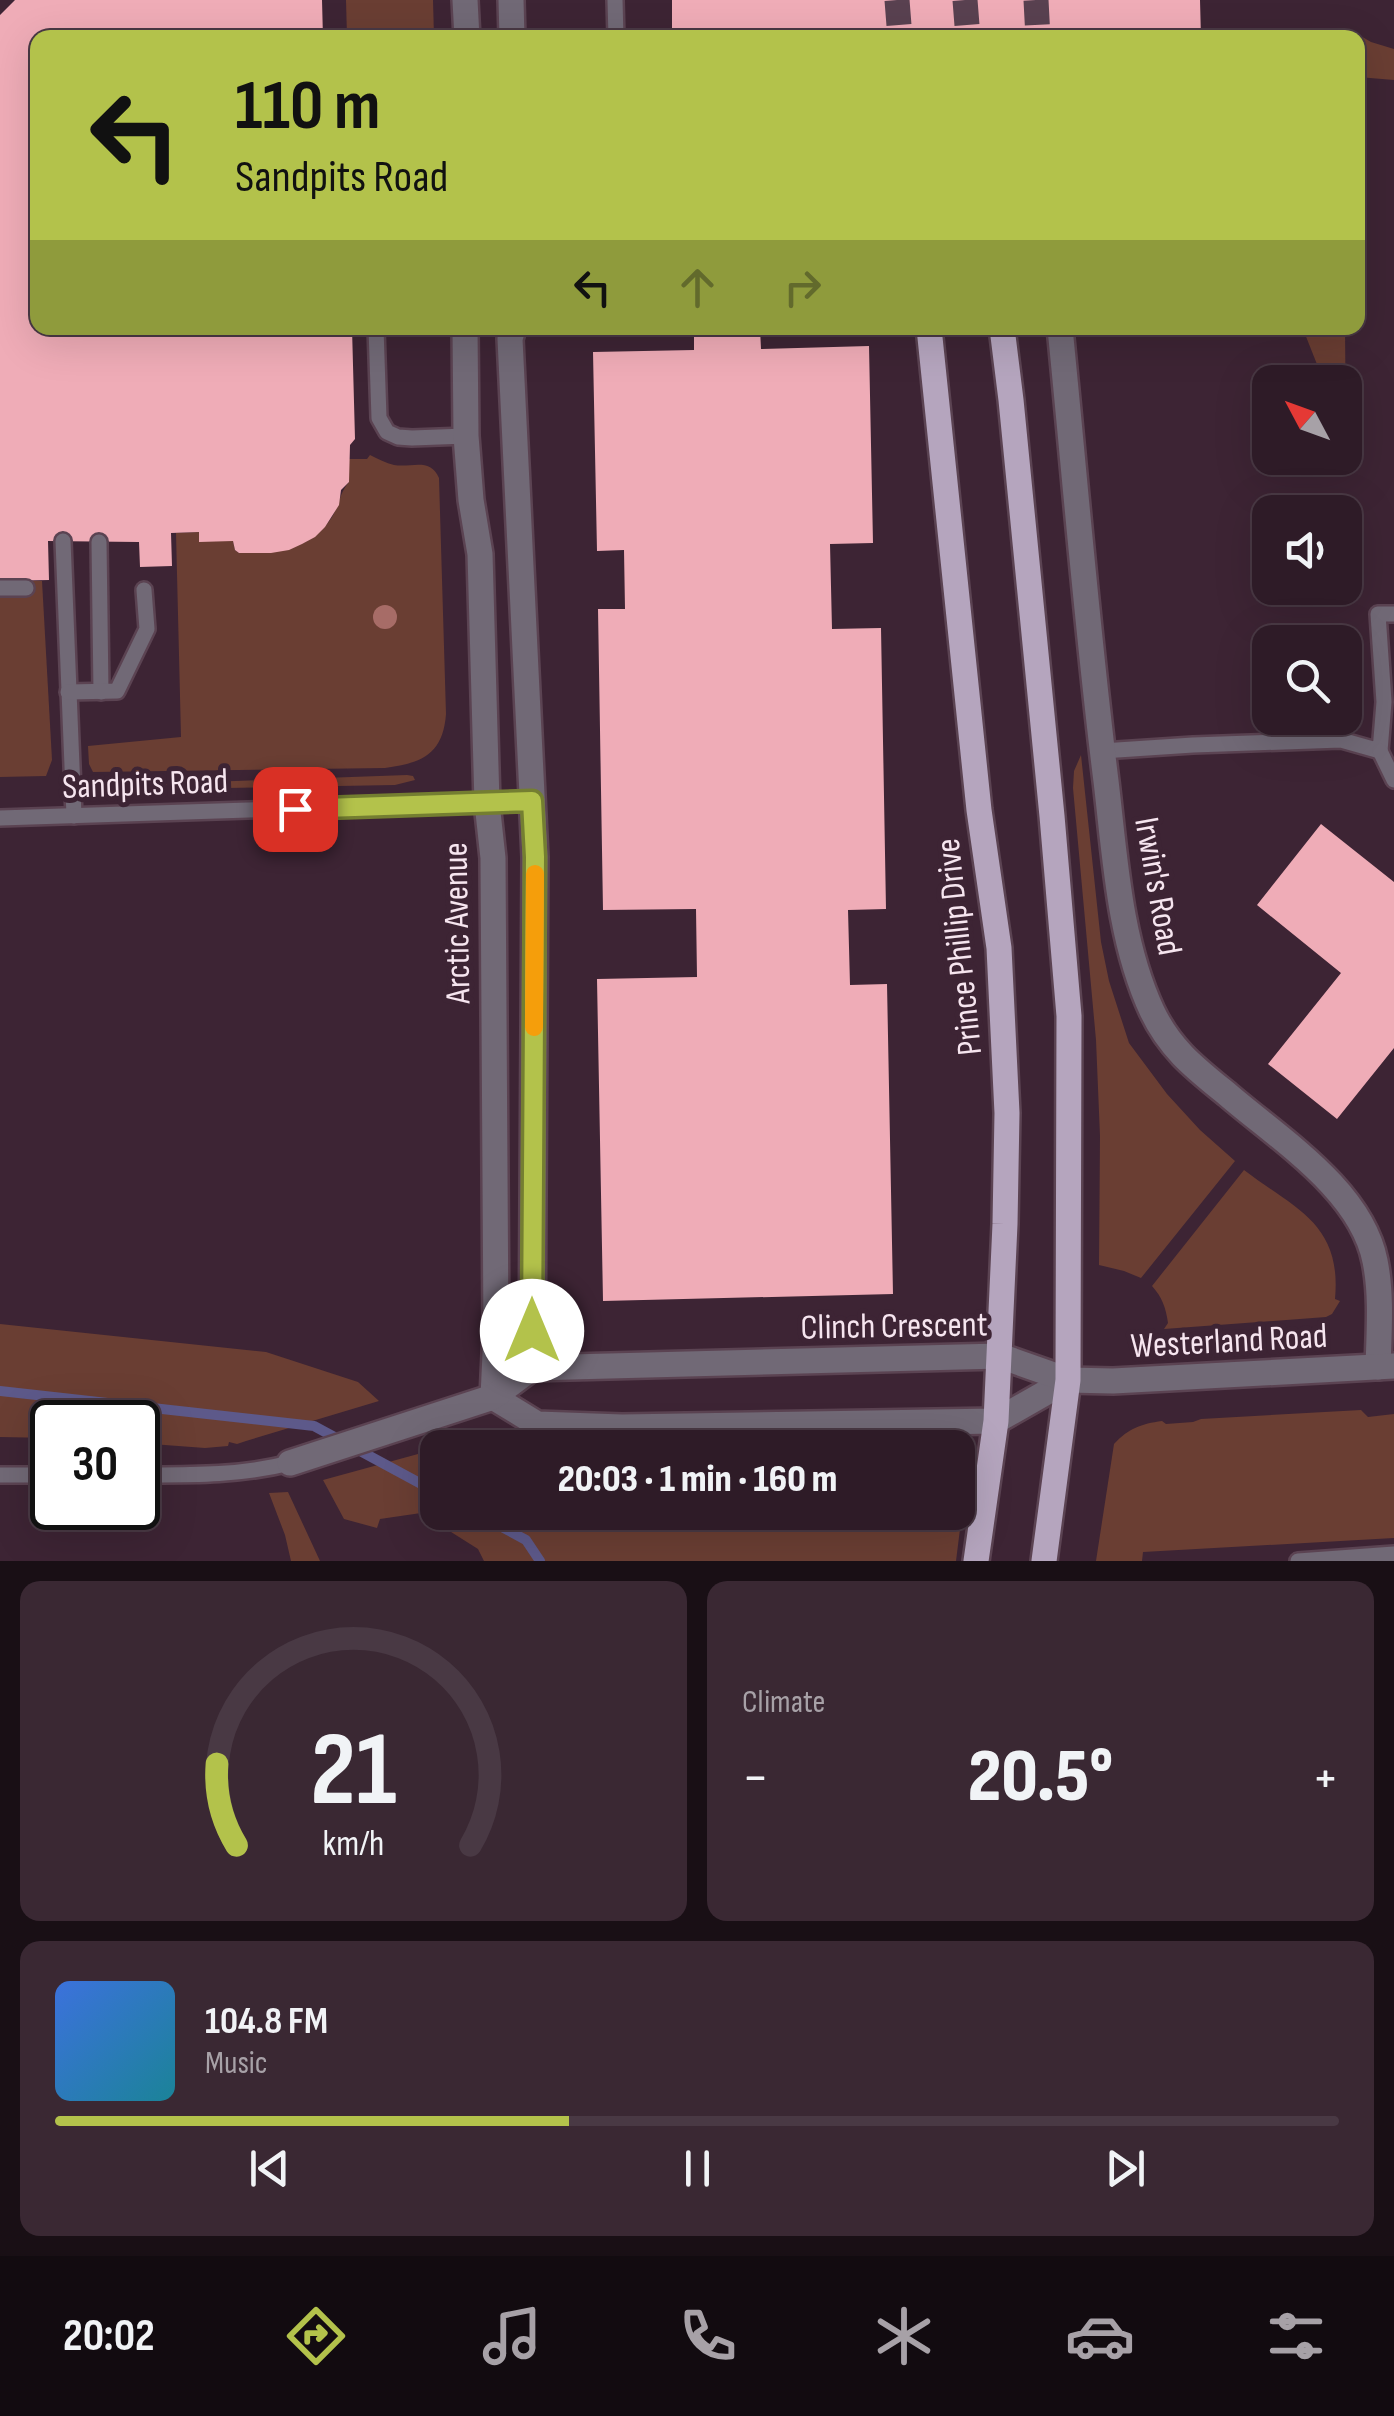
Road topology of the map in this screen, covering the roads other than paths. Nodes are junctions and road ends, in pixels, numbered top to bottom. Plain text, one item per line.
1 (465, 0) edge
2 (511, 0) edge
3 (614, 0) edge
4 (467, 30) edge
5 (512, 30) edge
6 (616, 30) edge
7 (376, 335) edge
8 (465, 335) edge
9 (511, 335) edge
10 (930, 335) edge
11 (1003, 335) edge
12 (1061, 335) edge
13 (466, 436) junction
14 (63, 541) dead end
15 (99, 542) dead end
16 (0, 588) edge
17 (26, 588) dead end
18 (144, 590) dead end
19 (1394, 614) edge
20 (68, 692) junction
21 (100, 692) junction
22 (1102, 751) junction
23 (1380, 751) junction
24 (1394, 780) edge
25 (532, 801) junction
26 (487, 803) junction
27 (74, 816) junction
28 (0, 818) edge
29 (1000, 1356) junction
30 (1386, 1366) edge
31 (532, 1368) junction
32 (1068, 1380) junction
33 (492, 1397) junction
34 (996, 1421) junction
35 (290, 1463) joint
36 (0, 1475) edge
37 (30, 1475) edge
38 (160, 1475) edge
39 (1394, 1554) edge
40 (976, 1561) edge
41 (1044, 1561) edge
42 (1298, 1561) edge

1 - 4 street
2 - 5 street
3 - 6 lane
7 - 13 lane
8 - 13 street, Arctic Avenue
9 - 25 street
10 - 29 main road, Prince Phillip Drive
11 - 32 main road
12 - 22 street, Irwin's Road
13 - 26 street, Arctic Avenue
14 - 20 lane
15 - 21 lane
16 - 17 lane
18 - 21 lane
19 - 23 lane
20 - 21 lane
20 - 27 lane
22 - 23 lane
22 - 30 street, Irwin's Road
23 - 24 lane
25 - 26 lane, Sandpits Road
25 - 31 street
26 - 27 lane, Sandpits Road
26 - 33 street, Arctic Avenue
27 - 28 lane, Sandpits Road
29 - 31 street, Clinch Crescent
29 - 32 street, Clinch Crescent
29 - 34 main road, Prince Phillip Drive
30 - 32 street, Westerland Road
31 - 33 street
32 - 34 street
32 - 41 main road
33 - 34 street
33 - 35 street
34 - 40 main road, Prince Phillip Drive
35 - 38 lane
36 - 37 lane
39 - 42 lane

